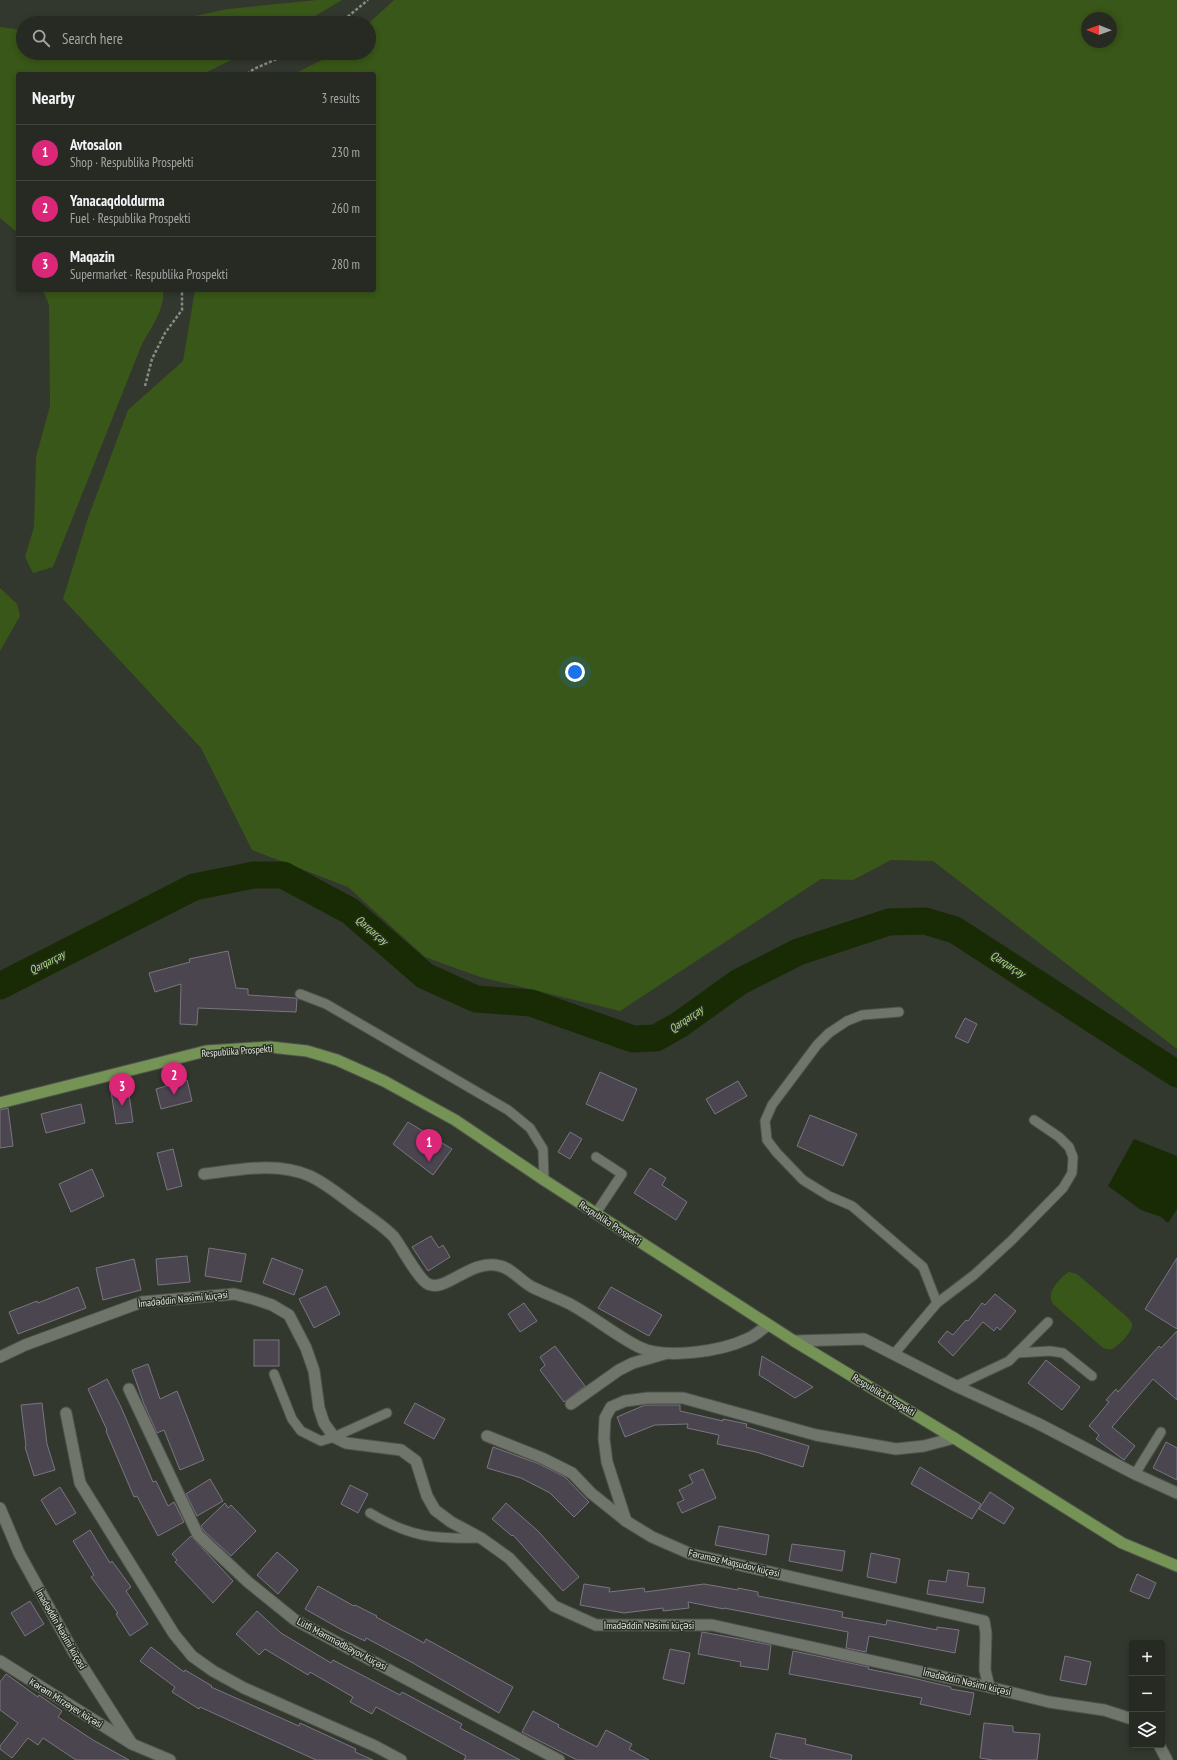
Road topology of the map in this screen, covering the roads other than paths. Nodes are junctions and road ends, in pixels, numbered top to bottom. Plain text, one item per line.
1 (300, 994) dead end
2 (899, 1012) dead end
3 (0, 1103) edge
4 (1034, 1120) dead end
5 (596, 1157) dead end
6 (204, 1174) dead end
7 (544, 1180) junction
8 (596, 1214) junction
9 (937, 1303) junction
10 (1048, 1322) dead end
11 (768, 1324) junction
12 (794, 1341) junction
13 (668, 1353) junction
14 (1017, 1353) junction
15 (894, 1354) junction
16 (0, 1357) edge
17 (274, 1374) dead end
18 (1092, 1376) dead end
19 (956, 1386) junction
20 (129, 1389) dead end
21 (571, 1404) dead end
22 (66, 1413) dead end
23 (387, 1413) dead end
24 (1161, 1432) dead end
25 (487, 1436) dead end
26 (334, 1437) junction
27 (954, 1438) junction
28 (1135, 1474) junction
29 (1177, 1493) edge
30 (0, 1508) edge
31 (370, 1513) dead end
32 (626, 1521) junction
33 (481, 1538) junction
34 (1177, 1566) edge
35 (0, 1661) edge
36 (989, 1687) junction
37 (1129, 1718) edge
38 (132, 1744) junction
39 (1160, 1748) edge
40 (170, 1760) edge
41 (401, 1760) edge
42 (559, 1760) edge
43 (1166, 1760) edge

1 - 7 lane
2 - 9 lane
3 - 7 main road, Respublika Prospekti
4 - 9 lane
5 - 8 lane
6 - 13 street
7 - 8 main road, Respublika Prospekti
8 - 11 main road, Respublika Prospekti
9 - 15 lane
10 - 14 lane
11 - 12 main road, Respublika Prospekti
11 - 13 street
12 - 15 street
12 - 27 main road, Respublika Prospekti
13 - 21 street
14 - 18 lane
14 - 19 lane
15 - 19 street
16 - 26 street, İmadəddin Nəsimi küçəsi
17 - 26 lane
19 - 28 street
20 - 42 street, Lütfi Məmmədbəyov Küçəsi
22 - 41 street
23 - 26 lane
24 - 28 lane
25 - 32 street
26 - 33 street, İmadəddin Nəsimi küçəsi
27 - 32 street
27 - 34 main road, Respublika Prospekti
28 - 29 street
30 - 38 street, İmadəddin Nəsimi küçəsi
31 - 33 lane
32 - 36 street, Fəraməz Maqsudov küçəsi
33 - 36 street, İmadəddin Nəsimi küçəsi
35 - 38 street, Kərəm Mirzəyev küçəsi
36 - 37 street, İmadəddin Nəsimi küçəsi
38 - 40 street, Kərəm Mirzəyev küçəsi
39 - 43 street

